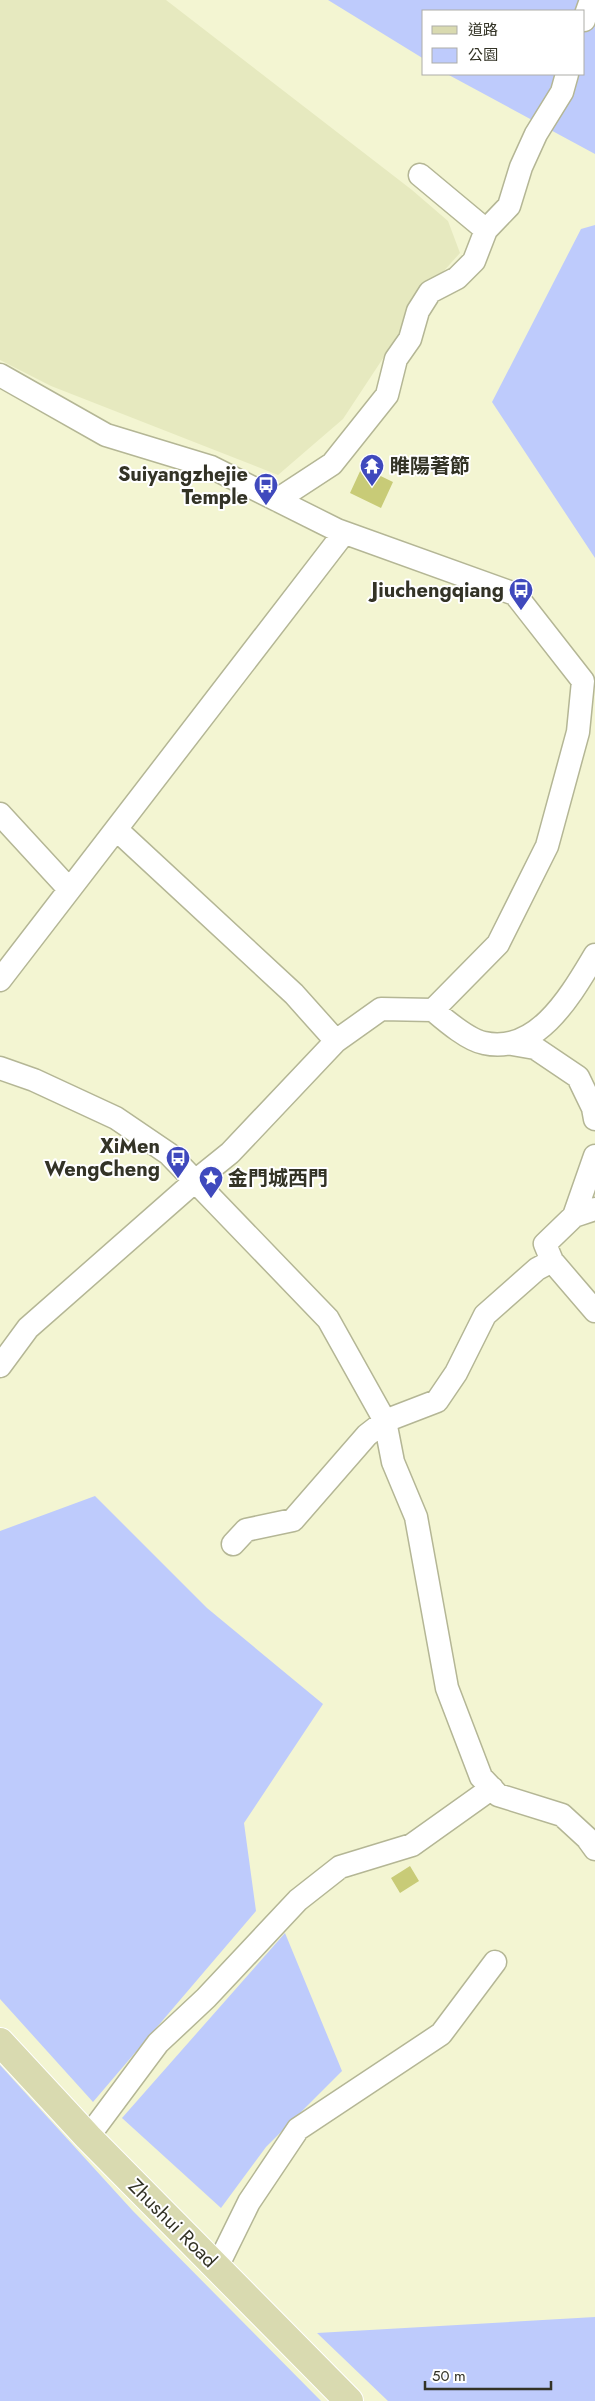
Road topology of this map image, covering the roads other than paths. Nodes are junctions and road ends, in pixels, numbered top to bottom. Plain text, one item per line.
1 (591, 0) edge
2 (585, 17) edge
3 (567, 75) edge
4 (420, 176) dead end
5 (486, 230) junction
6 (0, 375) edge
7 (277, 500) junction
8 (344, 533) junction
9 (0, 814) edge
10 (117, 830) junction
11 (69, 889) junction
12 (595, 955) edge
13 (0, 980) edge
14 (433, 1010) junction
15 (336, 1041) junction
16 (512, 1044) junction
17 (0, 1068) edge
18 (595, 1118) edge
19 (595, 1156) edge
20 (194, 1182) junction
21 (585, 1213) edge
22 (552, 1261) junction
23 (595, 1311) edge
24 (0, 1366) edge
25 (386, 1421) junction
26 (233, 1544) dead end
27 (492, 1788) junction
28 (595, 1849) edge
29 (495, 1962) dead end
30 (0, 2042) edge
31 (88, 2136) junction
32 (218, 2268) junction
33 (349, 2401) edge

1 - 2 street
3 - 5 street
4 - 5 street
5 - 7 street
6 - 7 street
7 - 8 street
8 - 10 street
8 - 14 street
9 - 11 street
10 - 11 street
10 - 15 street
11 - 13 street
12 - 16 street
14 - 15 street
14 - 16 street
15 - 20 street
16 - 18 street
17 - 20 street
19 - 21 street
20 - 24 street
20 - 25 street
21 - 22 street
22 - 23 street
22 - 25 street
25 - 26 street
25 - 27 street
27 - 28 street
27 - 31 street
29 - 32 street
30 - 31 main road, Zhushui Road
31 - 32 main road, Zhushui Road
32 - 33 main road, Zhushui Road

